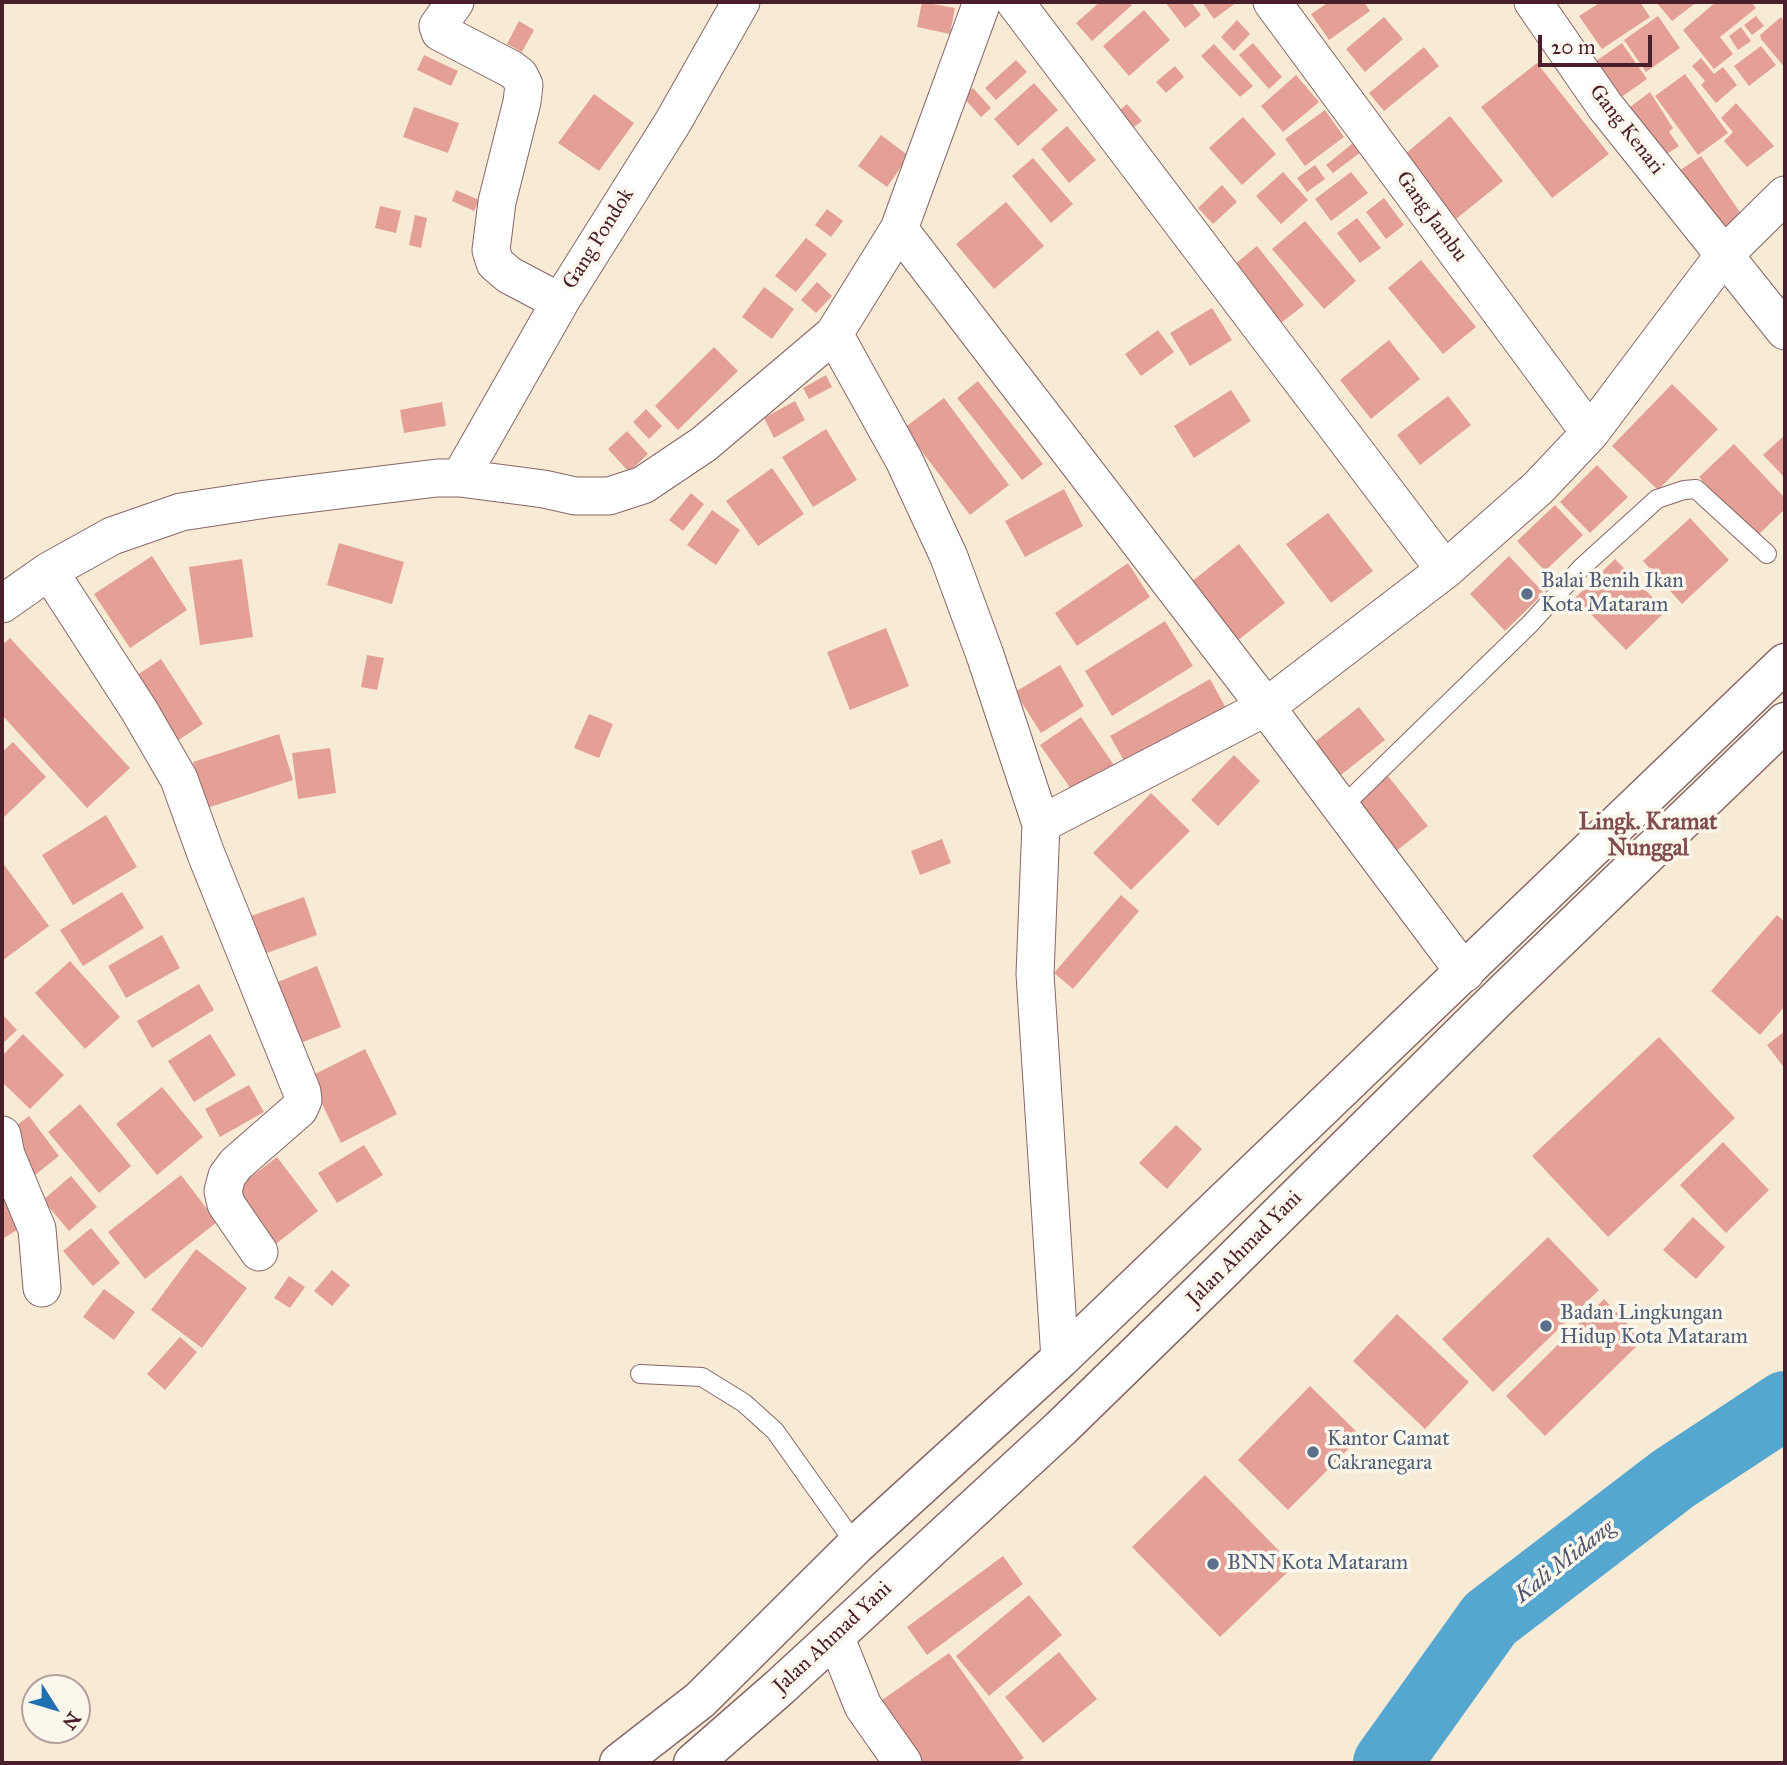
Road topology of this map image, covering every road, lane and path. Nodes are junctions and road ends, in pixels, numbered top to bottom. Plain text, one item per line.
1 (454, 2) edge
2 (741, 2) edge
3 (982, 2) edge
4 (1015, 2) edge
5 (1272, 2) edge
6 (1533, 2) edge
7 (1785, 195) edge
8 (899, 229) junction
9 (1724, 256) junction
10 (560, 302) junction
11 (1785, 331) edge
12 (834, 334) junction
13 (1590, 433) junction
14 (460, 478) junction
15 (1767, 554) dead end
16 (1445, 570) junction
17 (49, 571) junction
18 (2, 604) edge
19 (1785, 663) edge
20 (1266, 707) junction
21 (1785, 722) edge
22 (1341, 808) junction
23 (1041, 824) junction
24 (1465, 973) junction
25 (2, 1135) edge
26 (259, 1252) dead end
27 (42, 1288) dead end
28 (1060, 1359) junction
29 (640, 1374) dead end
30 (970, 1440) junction
31 (1006, 1477) junction
32 (856, 1545) junction
33 (835, 1636) junction
34 (619, 1763) edge
35 (693, 1763) edge
36 (903, 1763) edge

1 - 10 street
2 - 10 street, Gang Pondok
3 - 8 street
4 - 16 street
5 - 13 street, Gang Jambu
6 - 9 street, Gang Kenari
7 - 9 street
8 - 12 street
8 - 20 street
9 - 11 street, Gang Kenari
9 - 13 street
10 - 14 street, Gang Pondok
12 - 14 street
12 - 23 street
13 - 16 street
14 - 17 street
15 - 22 lane
16 - 20 street
17 - 18 street
17 - 26 street
19 - 24 highway
20 - 22 street
20 - 23 street
21 - 31 highway, Jalan Ahmad Yani
22 - 24 street
23 - 28 street
24 - 28 highway
25 - 27 street
28 - 30 highway
29 - 32 lane
30 - 31 highway
30 - 32 highway
31 - 33 highway, Jalan Ahmad Yani
32 - 34 highway
33 - 35 highway, Jalan Ahmad Yani
33 - 36 street

